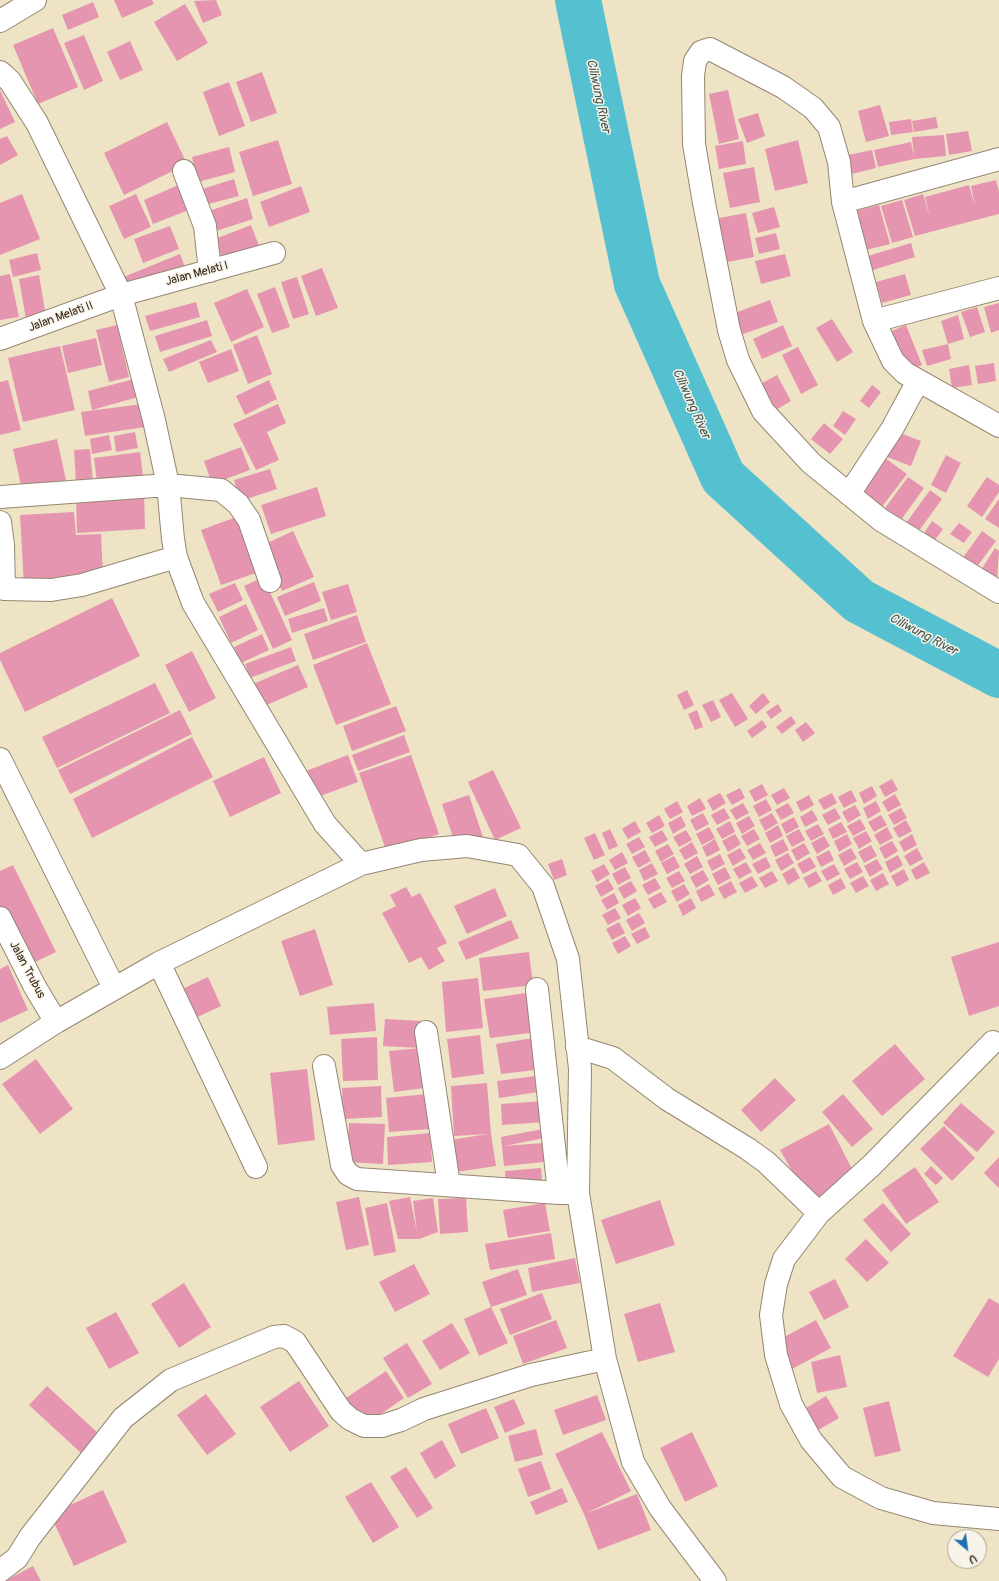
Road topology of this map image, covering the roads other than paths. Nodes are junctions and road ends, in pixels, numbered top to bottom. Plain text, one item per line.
1 (35, 0) edge
2 (0, 21) edge
3 (0, 72) edge
4 (999, 159) edge
5 (184, 171) dead end
6 (842, 202) junction
7 (274, 253) dead end
8 (210, 271) junction
9 (999, 288) edge
10 (121, 295) junction
11 (874, 321) junction
12 (0, 339) edge
13 (918, 381) junction
14 (994, 419) edge
15 (168, 486) junction
16 (849, 494) junction
17 (0, 497) edge
18 (0, 522) edge
19 (176, 557) junction
20 (270, 581) dead end
21 (999, 592) edge
22 (0, 759) edge
23 (361, 864) junction
24 (0, 918) edge
25 (159, 963) junction
26 (114, 988) junction
27 (537, 988) dead end
28 (56, 1022) junction
29 (426, 1032) dead end
30 (993, 1042) dead end
31 (577, 1047) junction
32 (0, 1058) edge
33 (324, 1066) dead end
34 (256, 1167) dead end
35 (449, 1186) junction
36 (568, 1193) junction
37 (819, 1213) junction
38 (605, 1359) junction
39 (999, 1520) edge
40 (0, 1571) edge
41 (715, 1581) edge

1 - 2 street
3 - 10 street
4 - 6 street
5 - 8 street
6 - 11 street
6 - 16 street
7 - 8 street, Jalan Melati I
8 - 10 street, Jalan Melati I
9 - 11 street
10 - 12 street, Jalan Melati II
10 - 15 street
11 - 13 street
13 - 14 street
13 - 16 street
15 - 17 street
15 - 19 street
15 - 20 street
16 - 21 street
18 - 19 street
19 - 23 street
22 - 26 street
23 - 25 street
23 - 31 street
24 - 28 street, Jalan Trubus
25 - 26 street
25 - 34 street
26 - 28 street
27 - 36 street
28 - 32 street
29 - 35 street
30 - 37 street
31 - 36 street
31 - 37 street
33 - 35 street
35 - 36 street
36 - 38 street
37 - 39 street
38 - 40 street
38 - 41 street

